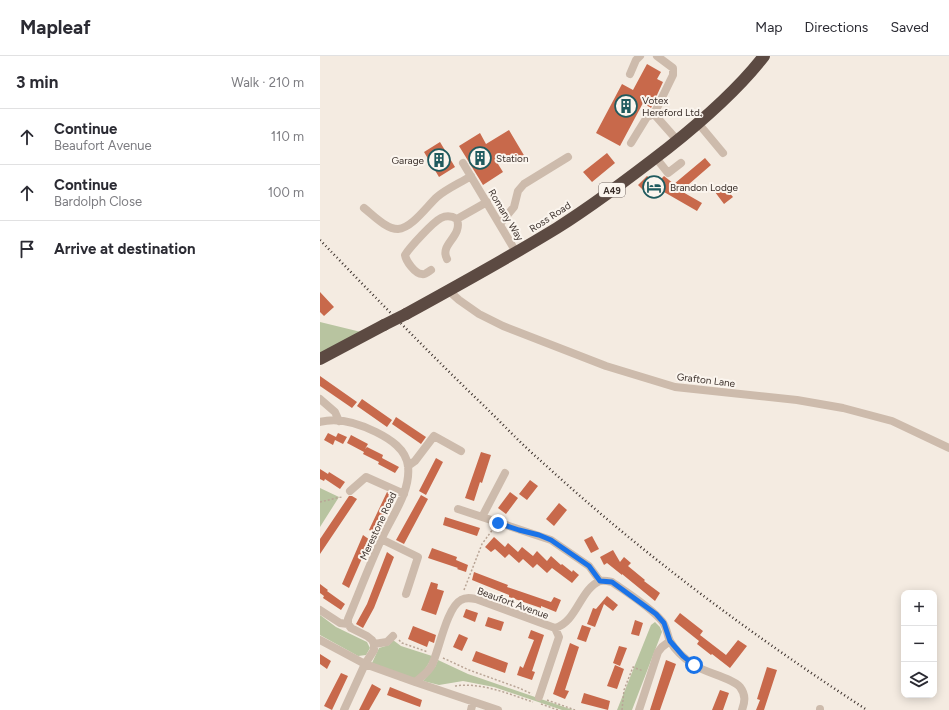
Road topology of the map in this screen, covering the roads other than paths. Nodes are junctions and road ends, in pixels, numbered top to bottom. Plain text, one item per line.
1 (640, 56) edge
2 (657, 56) edge
3 (764, 56) edge
4 (630, 74) dead end
5 (654, 114) junction
6 (698, 123) junction
7 (677, 140) junction
8 (631, 143) dead end
9 (723, 153) dead end
10 (568, 157) dead end
11 (656, 158) junction
12 (463, 163) dead end
13 (681, 163) dead end
14 (471, 176) junction
15 (487, 202) junction
16 (364, 208) dead end
17 (457, 219) junction
18 (500, 224) junction
19 (516, 252) junction
20 (447, 259) dead end
21 (431, 270) dead end
22 (449, 291) junction
23 (320, 359) edge
24 (320, 399) edge
25 (339, 421) junction
26 (320, 422) edge
27 (949, 448) edge
28 (461, 451) dead end
29 (408, 466) junction
30 (505, 473) dead end
31 (350, 491) road end
32 (404, 494) junction
33 (458, 509) dead end
34 (482, 517) junction
35 (381, 539) junction
36 (600, 581) junction
37 (406, 594) dead end
38 (320, 610) edge
39 (348, 624) junction
40 (555, 628) junction
41 (393, 636) road end
42 (320, 640) edge
43 (670, 641) junction
44 (374, 644) junction
45 (365, 664) junction
46 (415, 682) junction
47 (539, 697) road end
48 (472, 706) edge
49 (344, 710) edge
50 (498, 710) edge
51 (639, 710) edge
52 (742, 710) edge

1 - 4 street
2 - 5 street
3 - 6 highway, Ross Road / A49
5 - 7 street
5 - 8 street
6 - 7 highway, Ross Road / A49
6 - 9 street
7 - 11 highway, Ross Road / A49
10 - 18 street
11 - 13 street
11 - 19 highway, Ross Road / A49
12 - 14 street, Romany Way
14 - 15 street, Romany Way
14 - 16 street
15 - 17 street
15 - 18 street, Romany Way
17 - 20 street
17 - 21 street
18 - 19 street, Romany Way
19 - 22 highway, Ross Road / A49
22 - 23 highway, Ross Road / A49, bridge
22 - 27 street, Grafton Lane
24 - 25 street
25 - 26 street
25 - 29 street
28 - 29 street
29 - 32 street, Merestone Road
30 - 34 street
31 - 32 street
32 - 35 street, Merestone Road
33 - 34 street
34 - 36 street
35 - 37 street
35 - 39 street, Merestone Road
36 - 40 street, Beaufort Avenue
36 - 43 street
38 - 39 street
39 - 44 street
40 - 46 street, Beaufort Avenue
40 - 47 street
41 - 44 street
42 - 45 street
43 - 51 street
43 - 52 street
44 - 45 street
45 - 46 street
45 - 49 street
46 - 48 street
48 - 50 street

